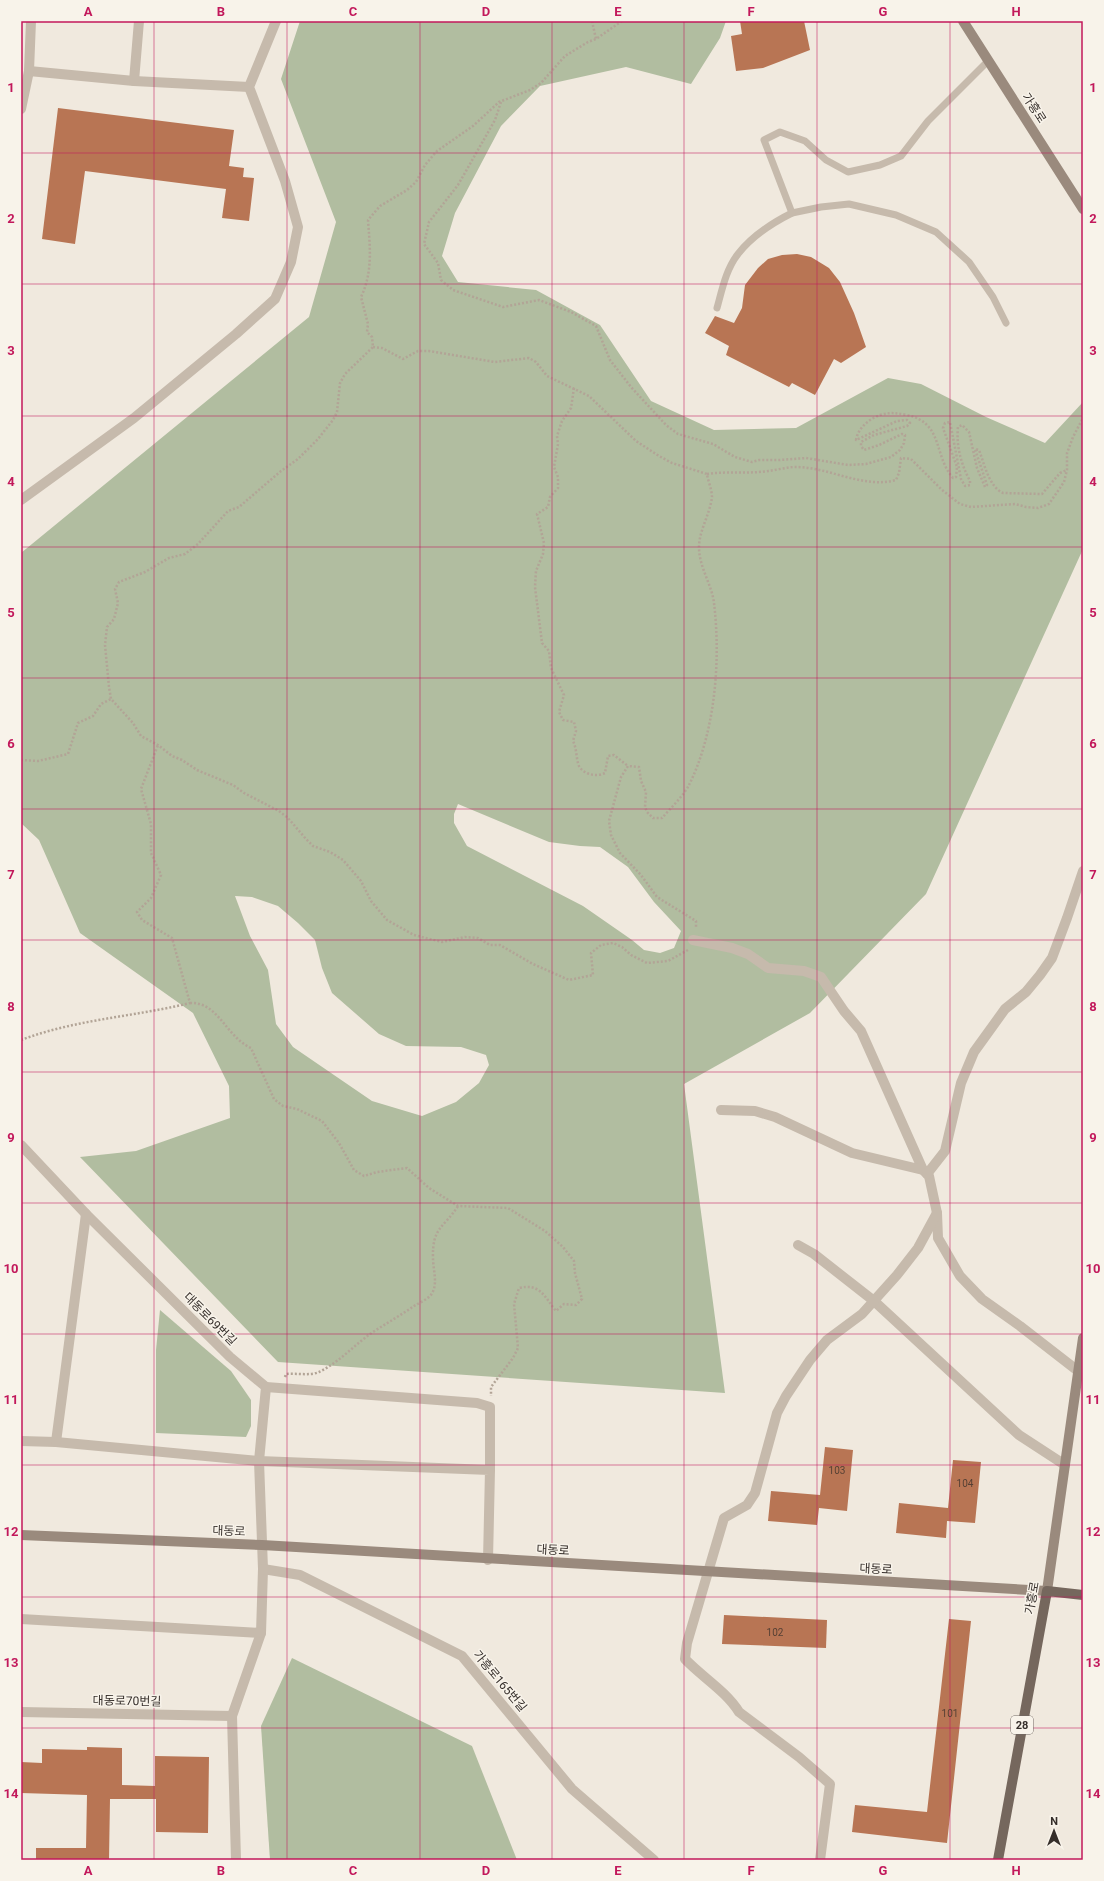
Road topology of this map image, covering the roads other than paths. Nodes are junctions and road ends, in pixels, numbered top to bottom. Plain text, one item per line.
1 (31, 21) edge
2 (139, 21) edge
3 (276, 21) edge
4 (962, 21) edge
5 (988, 61) junction
6 (28, 70) junction
7 (134, 81) junction
8 (249, 87) junction
9 (21, 109) edge
10 (1083, 209) edge
11 (792, 213) junction
12 (717, 308) dead end
13 (1006, 323) dead end
14 (21, 500) edge
15 (1083, 871) edge
16 (693, 940) road end
17 (721, 1110) dead end
18 (21, 1146) edge
19 (925, 1172) junction
20 (937, 1213) junction
21 (86, 1214) junction
22 (798, 1245) dead end
23 (874, 1301) junction
24 (1083, 1338) edge
25 (1078, 1371) junction
26 (271, 1387) junction
27 (21, 1441) edge
28 (56, 1442) junction
29 (260, 1461) junction
30 (1065, 1465) junction
31 (490, 1470) junction
32 (21, 1535) edge
33 (262, 1545) junction
34 (488, 1560) junction
35 (263, 1569) junction
36 (708, 1572) junction
37 (1047, 1591) junction
38 (1083, 1595) edge
39 (21, 1619) edge
40 (261, 1633) junction
41 (21, 1712) edge
42 (232, 1716) junction
43 (236, 1860) edge
44 (654, 1860) edge
45 (820, 1860) edge
46 (998, 1860) edge

1 - 6 street
2 - 7 street
3 - 8 street
4 - 5 main road, 가흥로
5 - 10 main road, 가흥로
5 - 11 lane
6 - 7 street
6 - 9 street
7 - 8 street
8 - 14 street
11 - 12 lane
11 - 13 lane
15 - 19 street
16 - 19 street
17 - 19 street
18 - 21 street, 대동로69번길
19 - 20 street
20 - 23 street
20 - 25 street
21 - 26 street, 대동로69번길
21 - 28 street
22 - 23 street
23 - 30 street
23 - 36 street
24 - 25 main road, 가흥로
25 - 30 main road, 가흥로
26 - 29 street
26 - 31 street
27 - 28 street
28 - 29 street
29 - 31 street
29 - 33 street
30 - 37 main road, 가흥로
31 - 34 street
32 - 33 main road, 대동로
33 - 34 main road, 대동로
33 - 35 street
34 - 36 main road, 대동로
35 - 40 street
35 - 44 street, 가흥로165번길
36 - 37 main road, 대동로
36 - 45 street
37 - 38 main road, 대동로
37 - 46 main road, 가흥로 / 28
39 - 40 street
40 - 42 street
41 - 42 street, 대동로70번길
42 - 43 street

